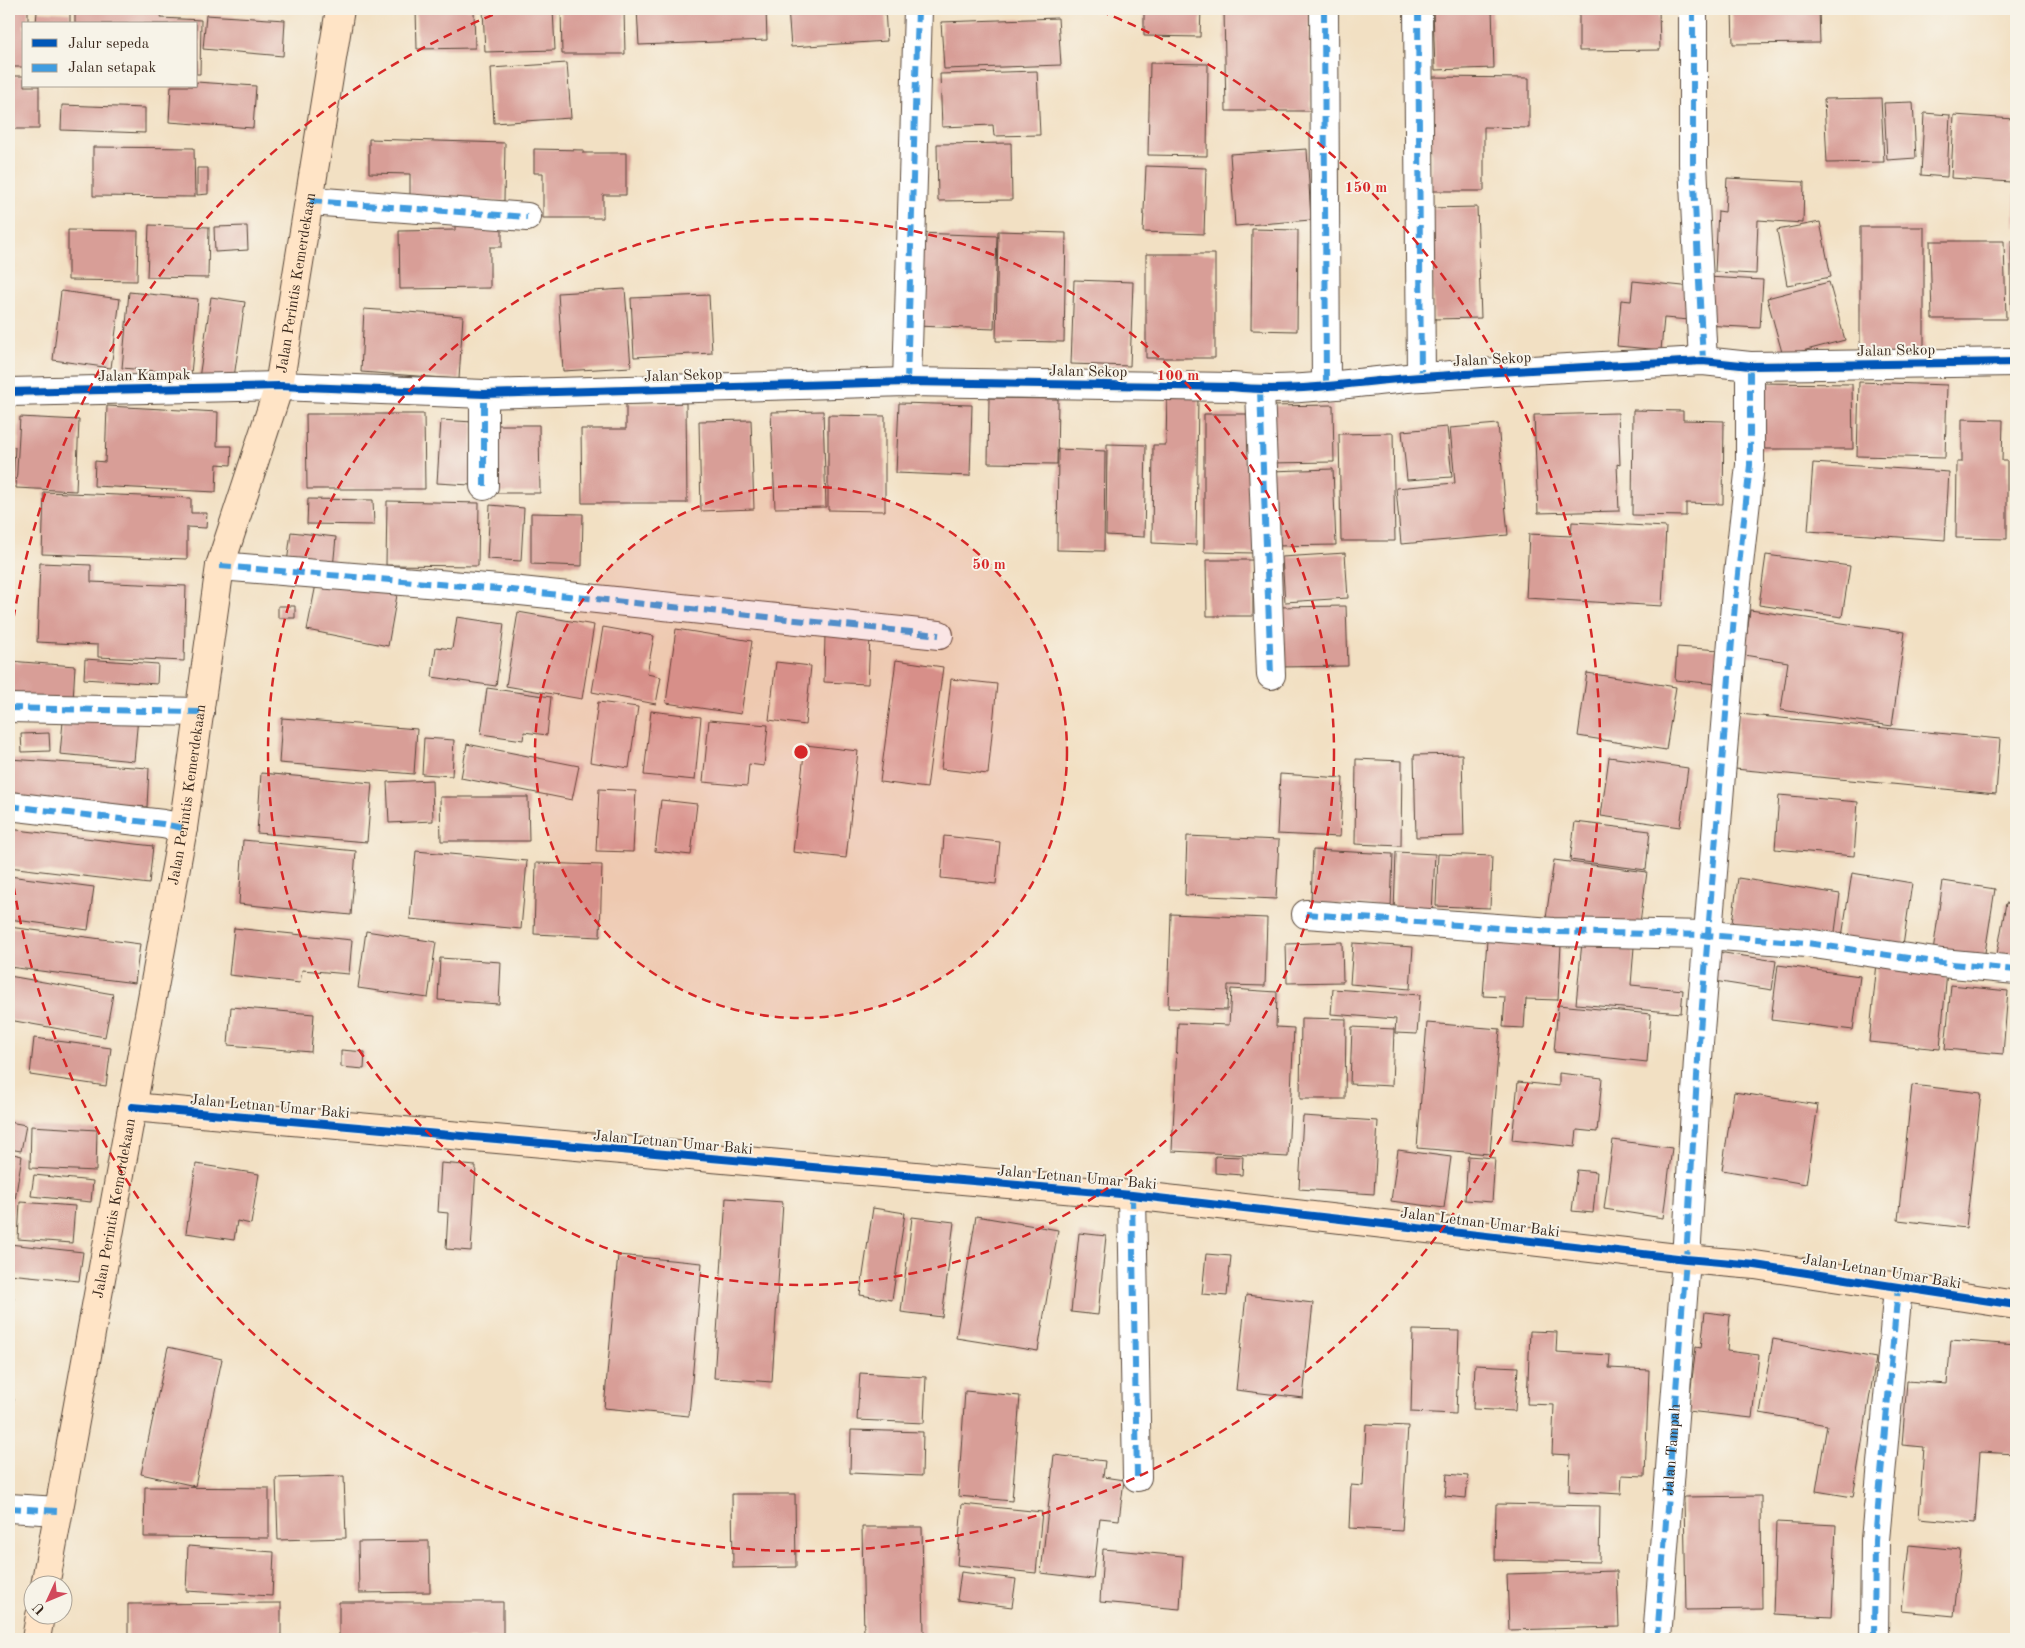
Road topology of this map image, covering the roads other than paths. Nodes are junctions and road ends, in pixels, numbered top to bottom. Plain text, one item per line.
1 (340, 9) edge
2 (918, 9) edge
3 (1324, 9) edge
4 (1418, 9) edge
5 (1693, 9) edge
6 (310, 201) junction
7 (527, 217) dead end
8 (1703, 361) junction
9 (2016, 362) edge
10 (1750, 366) junction
11 (1420, 377) junction
12 (907, 382) junction
13 (279, 386) junction
14 (1326, 386) junction
15 (1260, 390) junction
16 (9, 392) edge
17 (484, 394) junction
18 (484, 486) dead end
19 (220, 566) junction
20 (939, 635) dead end
21 (1271, 675) dead end
22 (9, 708) edge
23 (200, 712) junction
24 (9, 806) edge
25 (183, 828) junction
26 (1306, 914) dead end
27 (1708, 934) junction
28 (2016, 970) edge
29 (132, 1107) junction
30 (1132, 1195) junction
31 (1686, 1260) junction
32 (1898, 1288) junction
33 (2016, 1305) edge
34 (1137, 1477) dead end
35 (9, 1508) edge
36 (58, 1511) junction
37 (47, 1576) edge
38 (38, 1626) edge
39 (1874, 1637) dead end
40 (36, 1639) edge
41 (1657, 1639) edge

1 - 6 street, Jalan Perintis Kemerdekaan
2 - 12 street
3 - 14 street
4 - 11 street
5 - 8 street
6 - 7 street
6 - 13 street, Jalan Perintis Kemerdekaan
8 - 10 street, Jalan Sekop
8 - 11 street, Jalan Sekop
9 - 10 street, Jalan Sekop
10 - 27 street, Jalan Tampah
11 - 14 street, Jalan Sekop
12 - 15 street, Jalan Sekop
12 - 17 street, Jalan Sekop
13 - 16 street, Jalan Kampak
13 - 17 street, Jalan Sekop
13 - 19 street, Jalan Perintis Kemerdekaan
14 - 15 street, Jalan Sekop
15 - 21 street
17 - 18 street
19 - 20 street
19 - 23 street, Jalan Perintis Kemerdekaan
22 - 23 street
23 - 25 street, Jalan Perintis Kemerdekaan
24 - 25 street
25 - 29 street, Jalan Perintis Kemerdekaan
26 - 27 street
27 - 28 street
27 - 31 street, Jalan Tampah
29 - 30 street, Jalan Letnan Umar Baki
29 - 36 street, Jalan Perintis Kemerdekaan
30 - 31 street, Jalan Letnan Umar Baki
30 - 34 street
31 - 32 street, Jalan Letnan Umar Baki
31 - 41 street, Jalan Tampah
32 - 33 street, Jalan Letnan Umar Baki
32 - 39 street
35 - 36 street
36 - 37 street, Jalan Perintis Kemerdekaan
38 - 40 street

